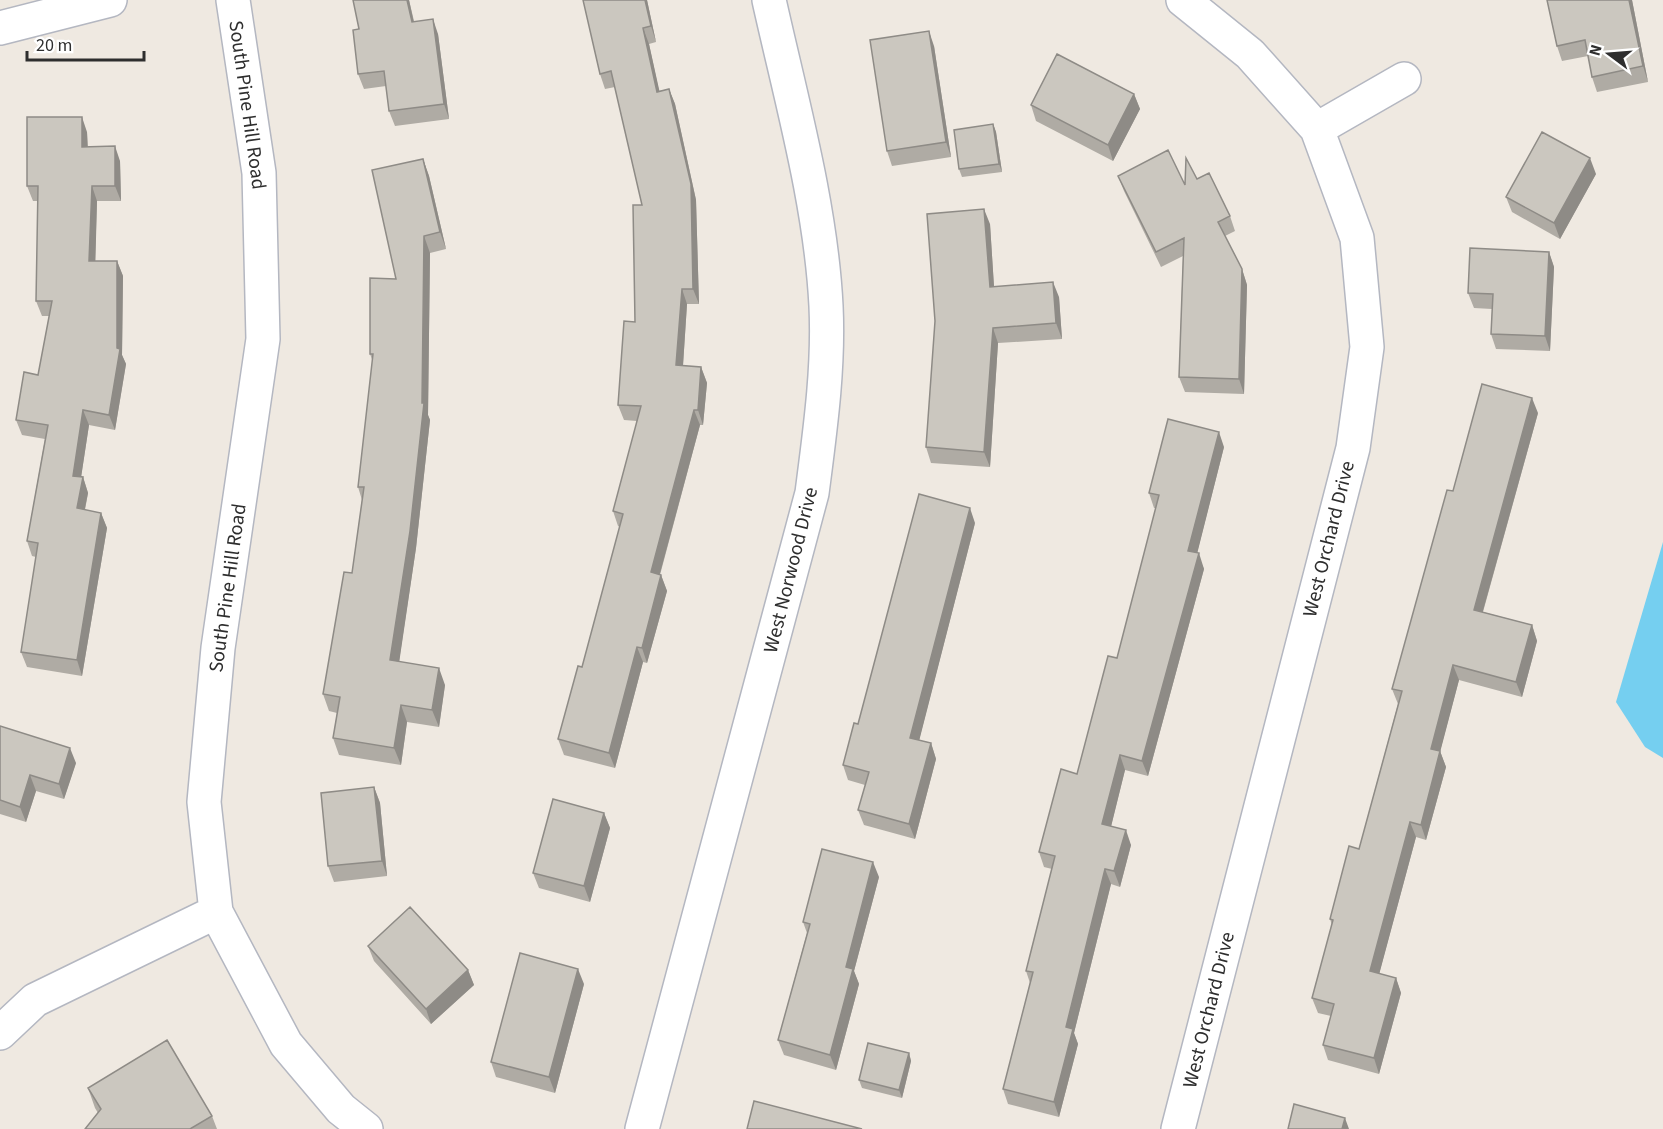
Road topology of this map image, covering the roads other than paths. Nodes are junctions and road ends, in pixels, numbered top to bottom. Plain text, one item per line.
1 (110, 0) edge
2 (233, 0) edge
3 (769, 0) edge
4 (1183, 0) edge
5 (0, 28) edge
6 (1404, 80) dead end
7 (1317, 129) junction
8 (216, 912) junction
9 (0, 1032) edge
10 (366, 1129) edge
11 (642, 1129) edge
12 (1178, 1129) edge

1 - 5 street
2 - 8 street, South Pine Hill Road
3 - 11 street, West Norwood Drive
4 - 7 street, West Orchard Drive
6 - 7 street
7 - 12 street, West Orchard Drive
8 - 9 street
8 - 10 street, South Pine Hill Road

